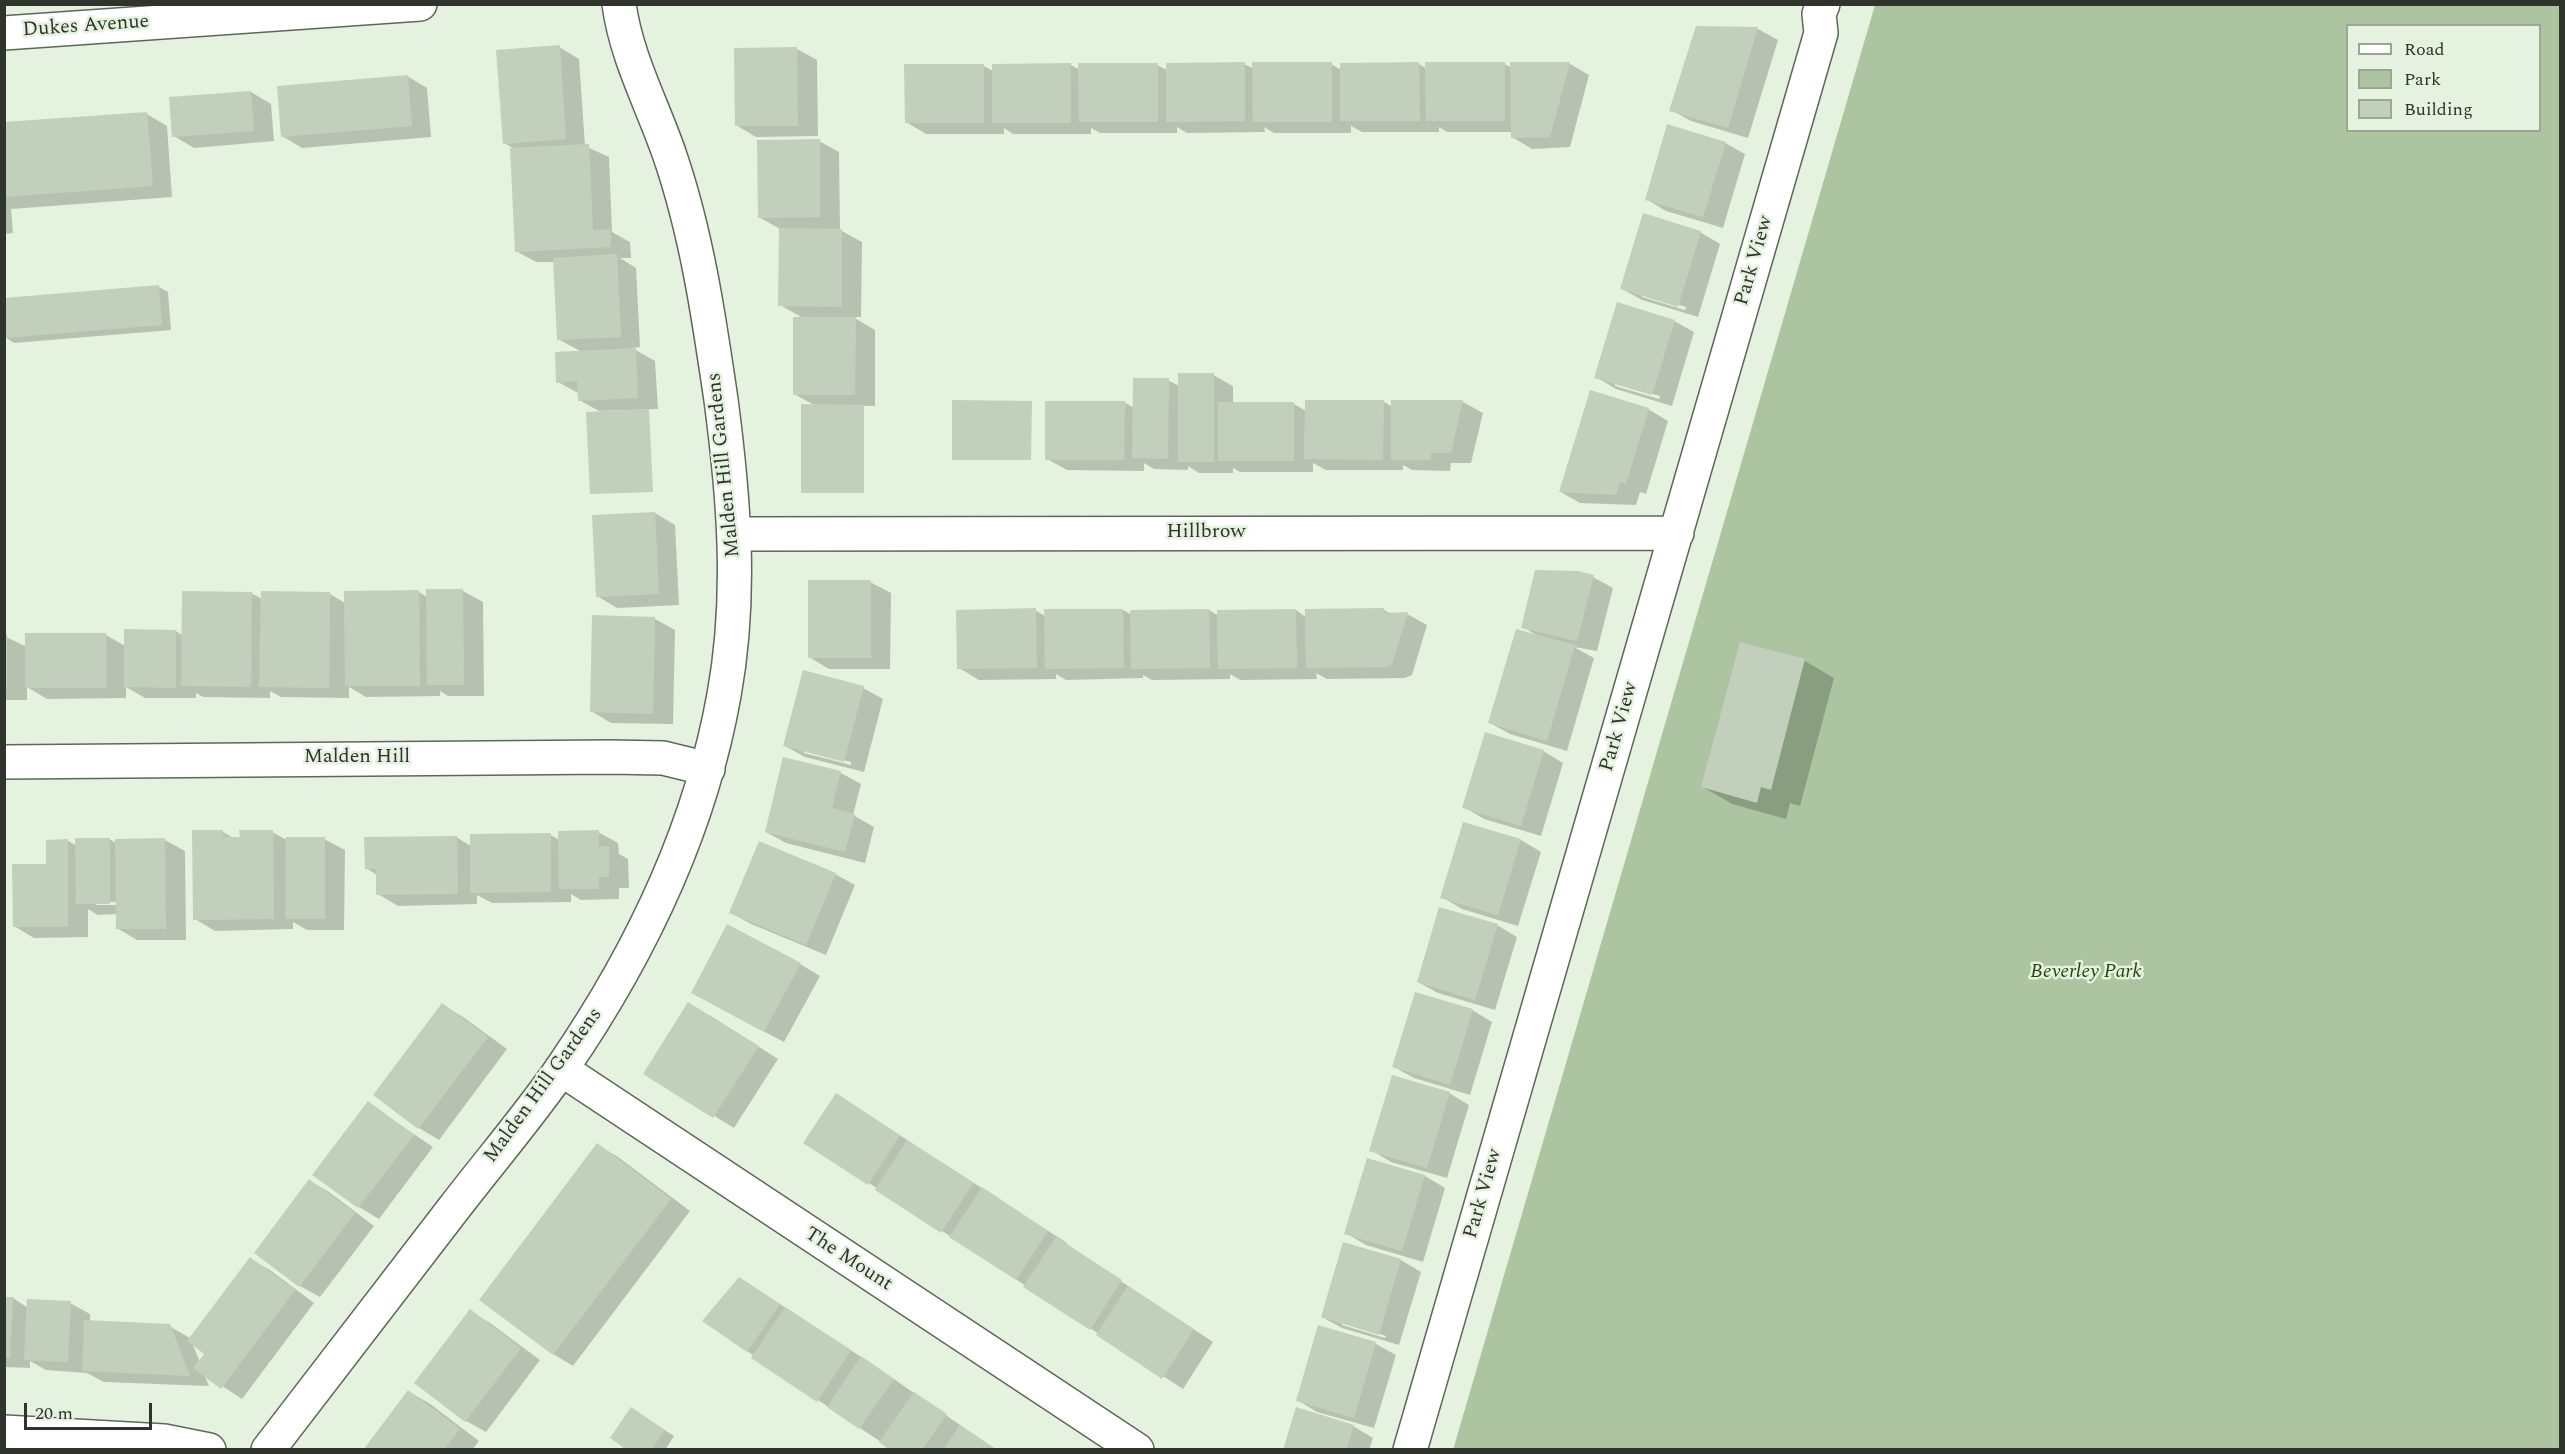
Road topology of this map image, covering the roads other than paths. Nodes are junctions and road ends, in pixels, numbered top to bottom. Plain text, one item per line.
1 (420, 4) edge
2 (619, 4) edge
3 (1818, 8) edge
4 (4, 33) edge
5 (1677, 533) junction
6 (735, 534) junction
7 (4, 762) edge
8 (708, 769) junction
9 (561, 1070) junction
10 (4, 1432) edge
11 (209, 1449) edge
12 (268, 1449) edge
13 (1137, 1449) edge
14 (1410, 1449) edge

1 - 4 street, Dukes Avenue
2 - 6 street, Malden Hill Gardens
3 - 5 street, Park View
5 - 6 street, Hillbrow
5 - 14 street, Park View
6 - 8 street, Malden Hill Gardens
7 - 8 street, Malden Hill
8 - 9 street, Malden Hill Gardens
9 - 12 street, Malden Hill Gardens
9 - 13 street, The Mount
10 - 11 street

